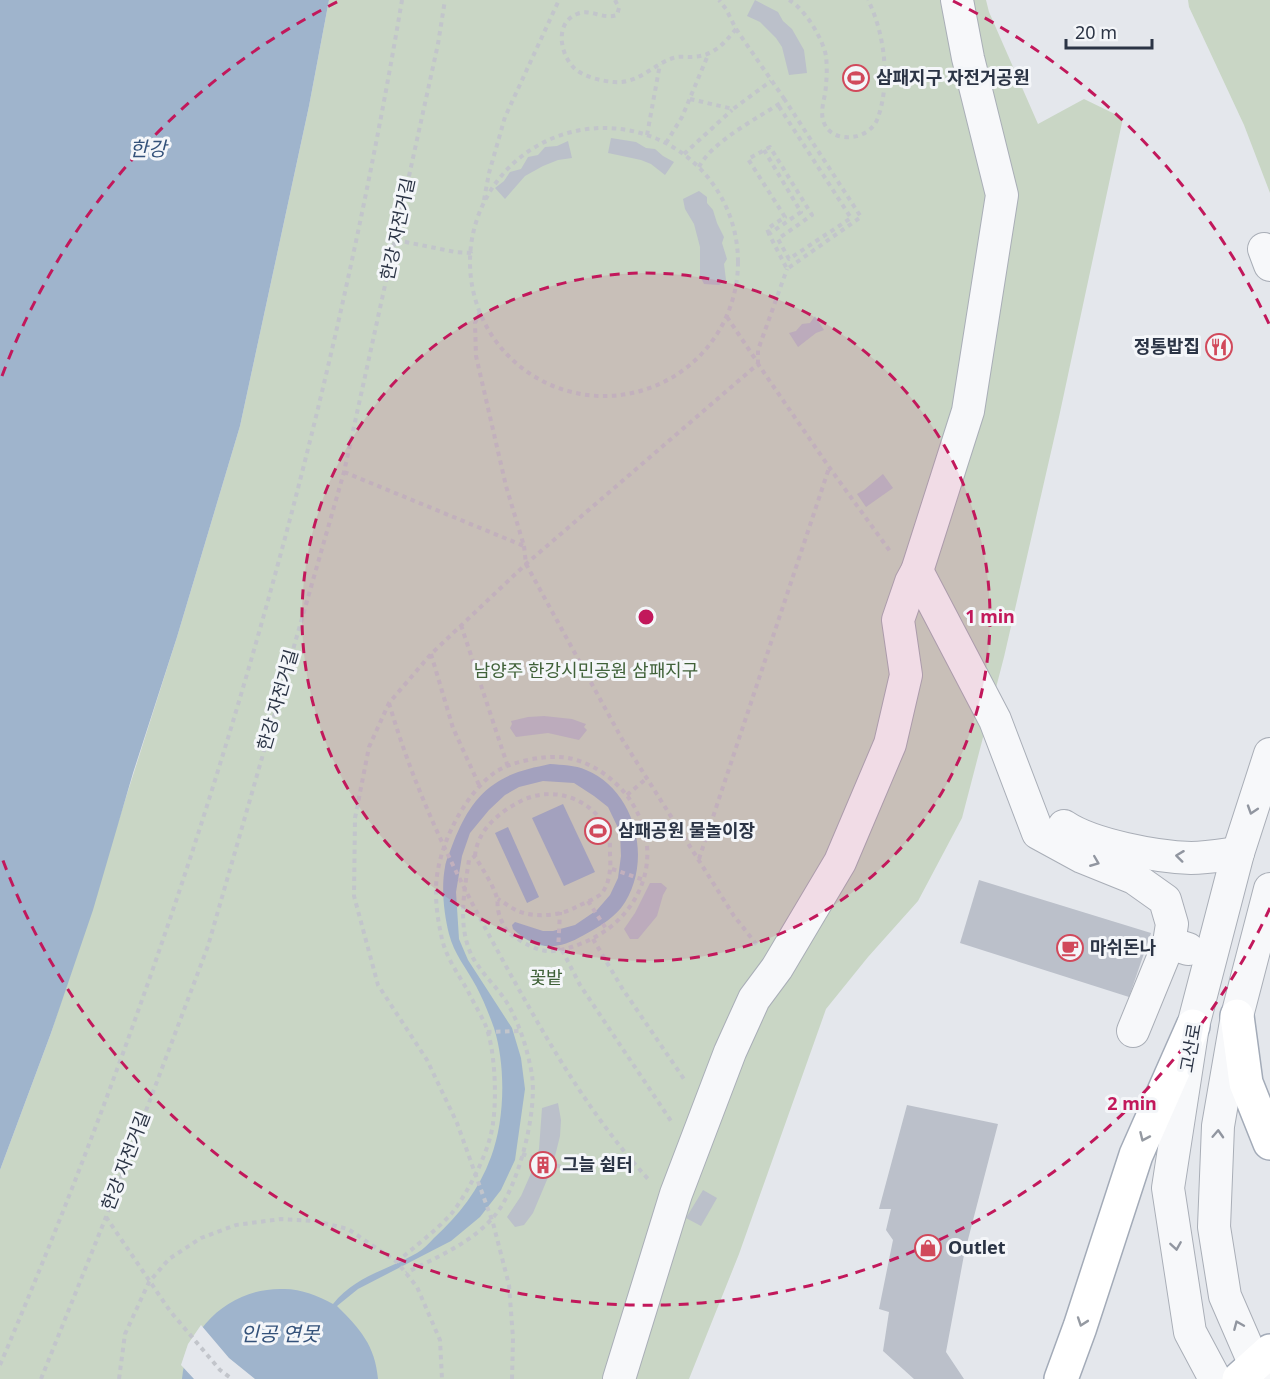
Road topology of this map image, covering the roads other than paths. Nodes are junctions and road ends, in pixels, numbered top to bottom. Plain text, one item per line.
1 (957, 0) edge
2 (914, 576) junction
3 (995, 720) junction
4 (1270, 754) edge
5 (1238, 853) junction
6 (1270, 889) edge
7 (1266, 924) edge
8 (1169, 943) junction
9 (1212, 956) junction
10 (1237, 1016) junction
11 (1193, 1026) junction
12 (1133, 1031) dead end
13 (1270, 1143) edge
14 (1256, 1368) edge
15 (619, 1379) edge
16 (1061, 1379) edge
17 (1215, 1379) edge

1 - 2 street
2 - 3 street
2 - 15 street
5 -> 3 street
3 -> 8 street
4 -> 5 street, 고산로
5 - 9 street, 고산로
6 - 7 street
7 - 10 street
8 - 9 street
8 - 12 street
9 - 11 street, 고산로
10 - 13 main road
14 -> 10 street
11 -> 16 main road
11 -> 17 street, 고산로

